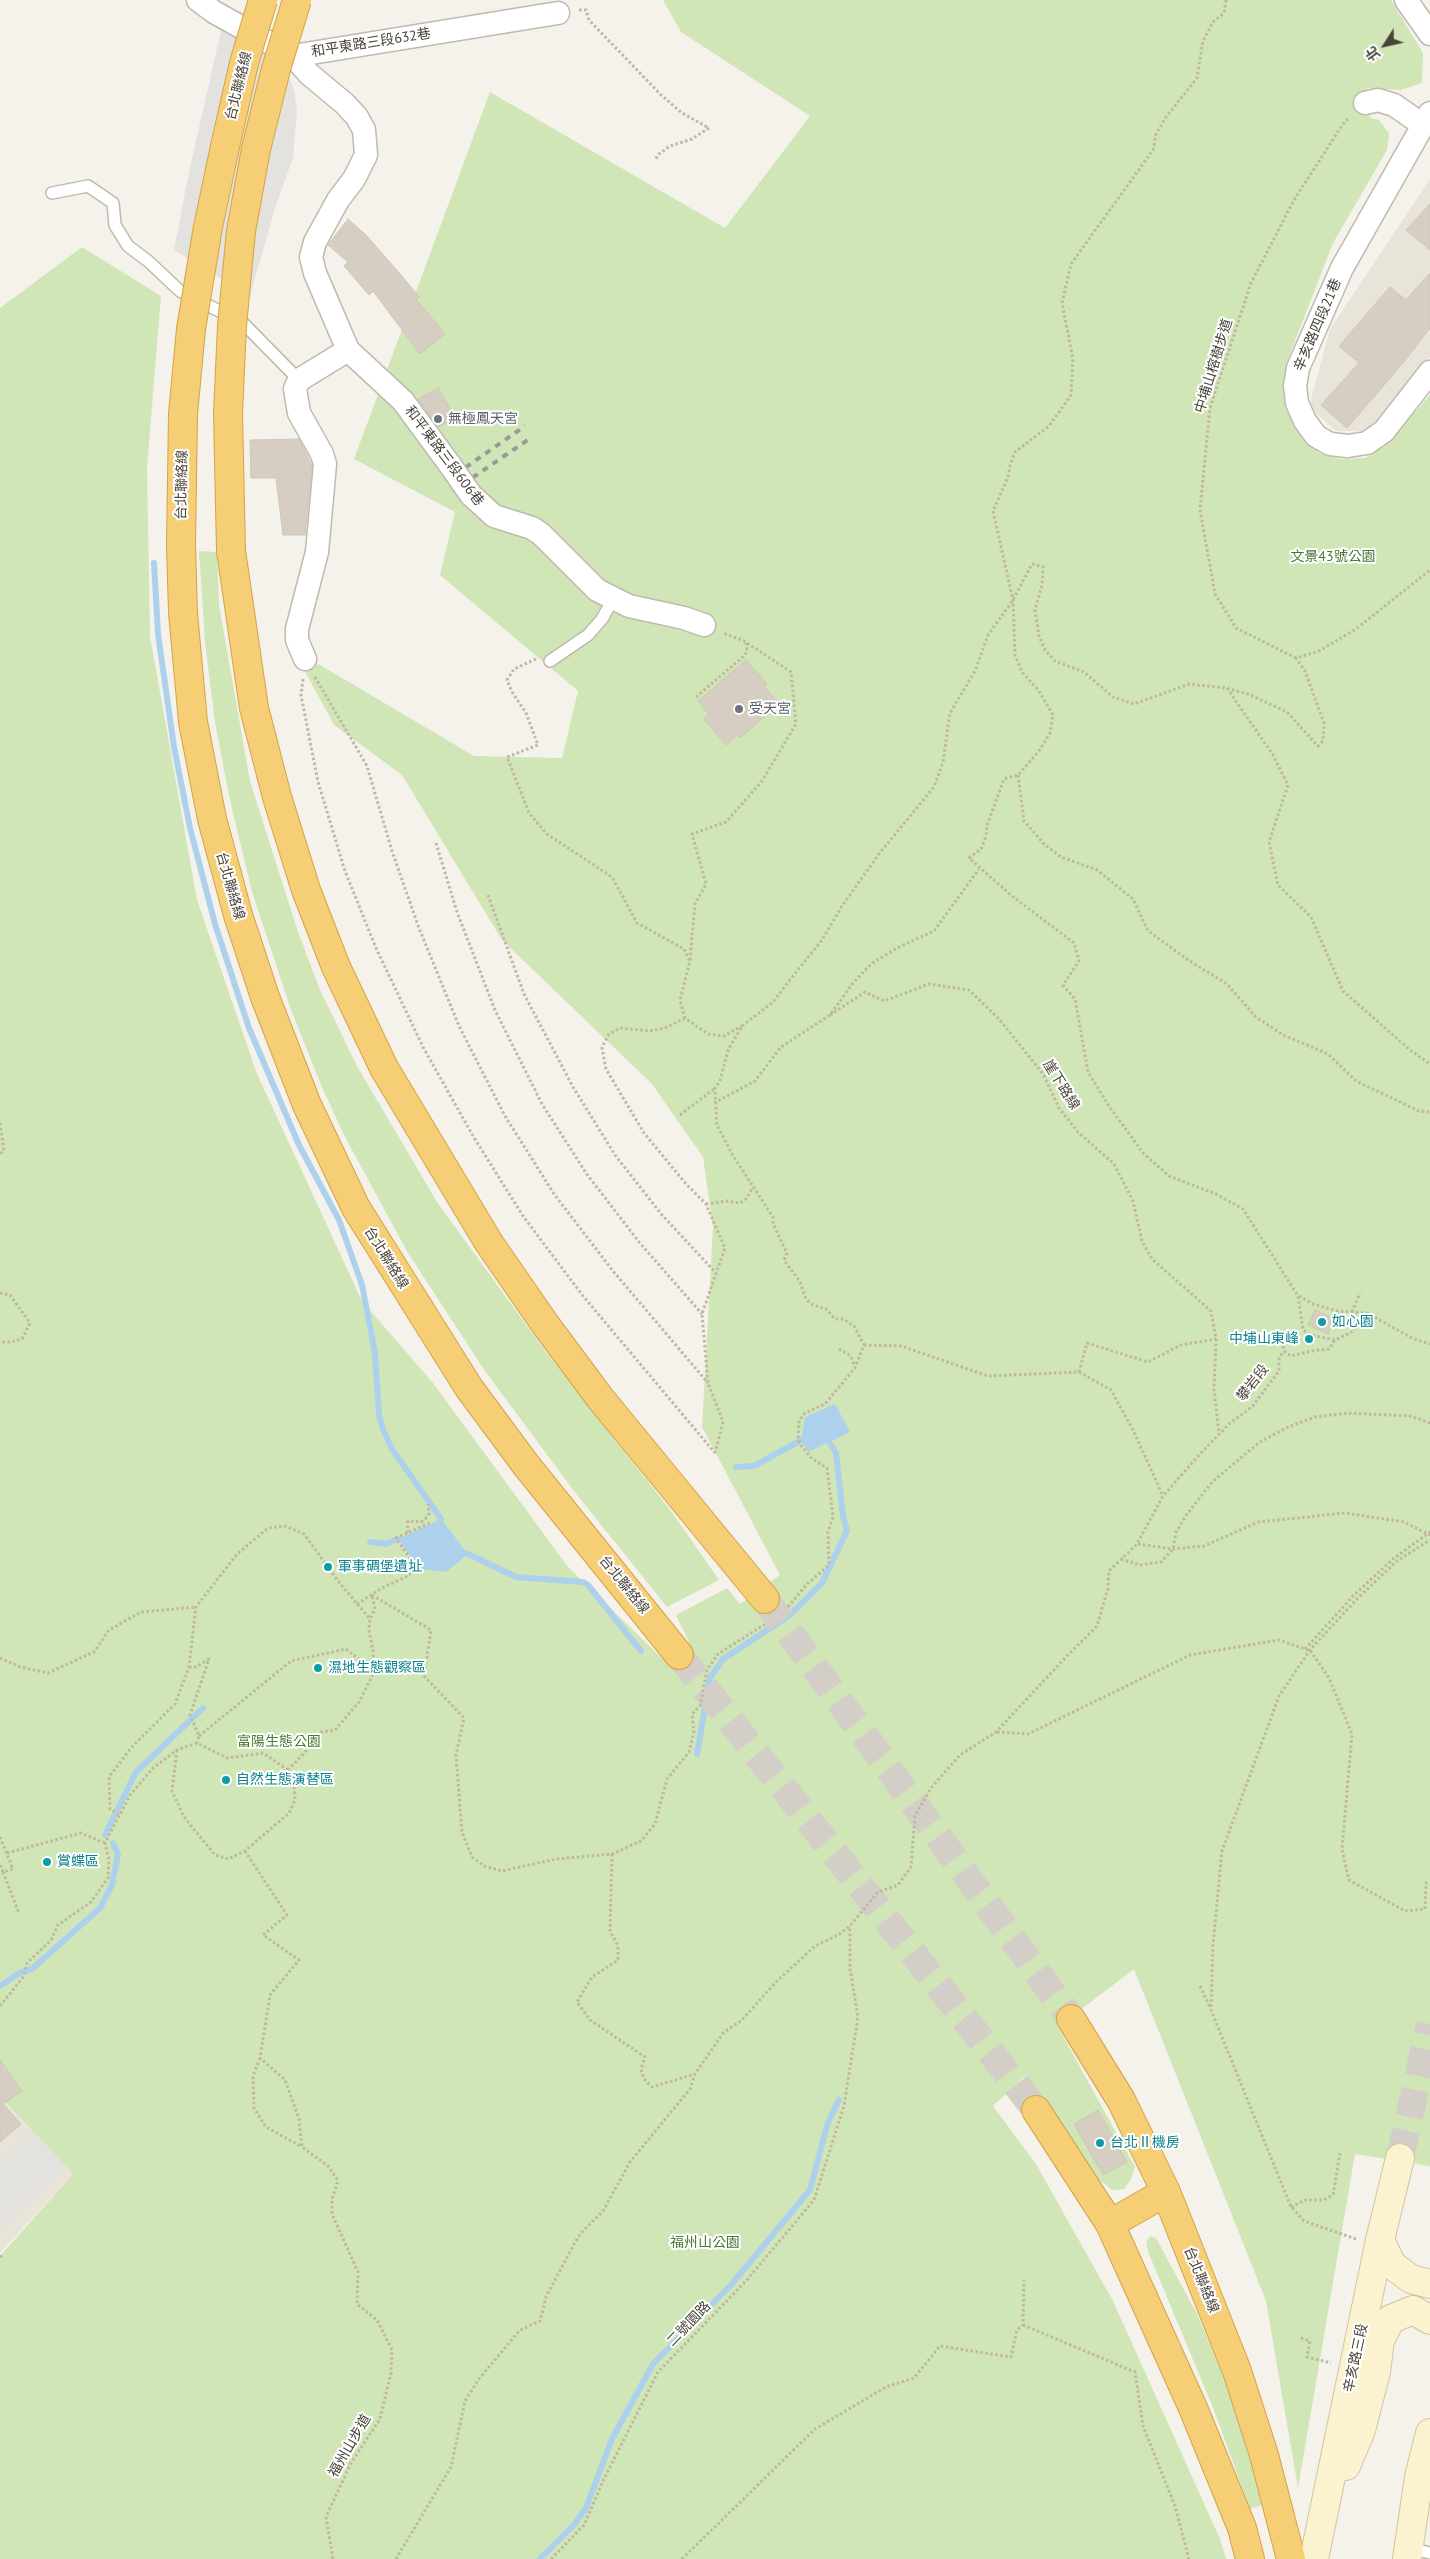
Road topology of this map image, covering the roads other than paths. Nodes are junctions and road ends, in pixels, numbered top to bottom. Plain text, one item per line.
1 (198, 0) edge
2 (263, 0) edge
3 (298, 0) edge
4 (1406, 0) edge
5 (558, 13) road end
6 (1430, 34) edge
7 (293, 56) junction
8 (1366, 103) road end
9 (1427, 119) edge
10 (52, 194) dead end
11 (348, 350) junction
12 (1430, 372) edge
13 (299, 380) junction
14 (613, 599) junction
15 (704, 625) dead end
16 (305, 659) road end
17 (550, 661) road end
18 (772, 1611) tunnel mouth
19 (680, 1654) tunnel mouth
20 (1071, 2019) tunnel mouth
21 (1036, 2110) tunnel mouth
22 (1400, 2158) tunnel mouth
23 (1166, 2192) junction
24 (1110, 2224) junction
25 (1372, 2241) junction
26 (1430, 2284) edge
27 (1430, 2320) edge
28 (1430, 2432) edge
29 (1324, 2511) junction
30 (1415, 2553) edge
31 (1250, 2559) edge
32 (1291, 2559) edge
33 (1314, 2559) edge

1 - 7 street, 和平東路三段632巷
2 - 19 highway, 台北聯絡線, bridge
3 - 18 highway, bridge
4 - 6 street
5 - 7 street, 和平東路三段632巷
7 - 11 street, 和平東路三段606巷
8 - 9 street
9 - 12 street, 辛亥路四段21巷
10 - 13 lane
11 - 13 street
11 - 14 street, 和平東路三段606巷, bridge
13 - 16 street
14 - 15 street, 和平東路三段606巷
14 - 17 lane
20 - 23 highway, 台北聯絡線
21 - 24 highway
22 - 25 main road, 辛亥路三段
23 - 24 highway
23 - 32 highway, 台北聯絡線
24 - 31 highway
25 - 26 main road
25 - 29 main road, 辛亥路三段
27 - 29 main road
28 - 30 main road
29 - 33 main road, 辛亥路三段

